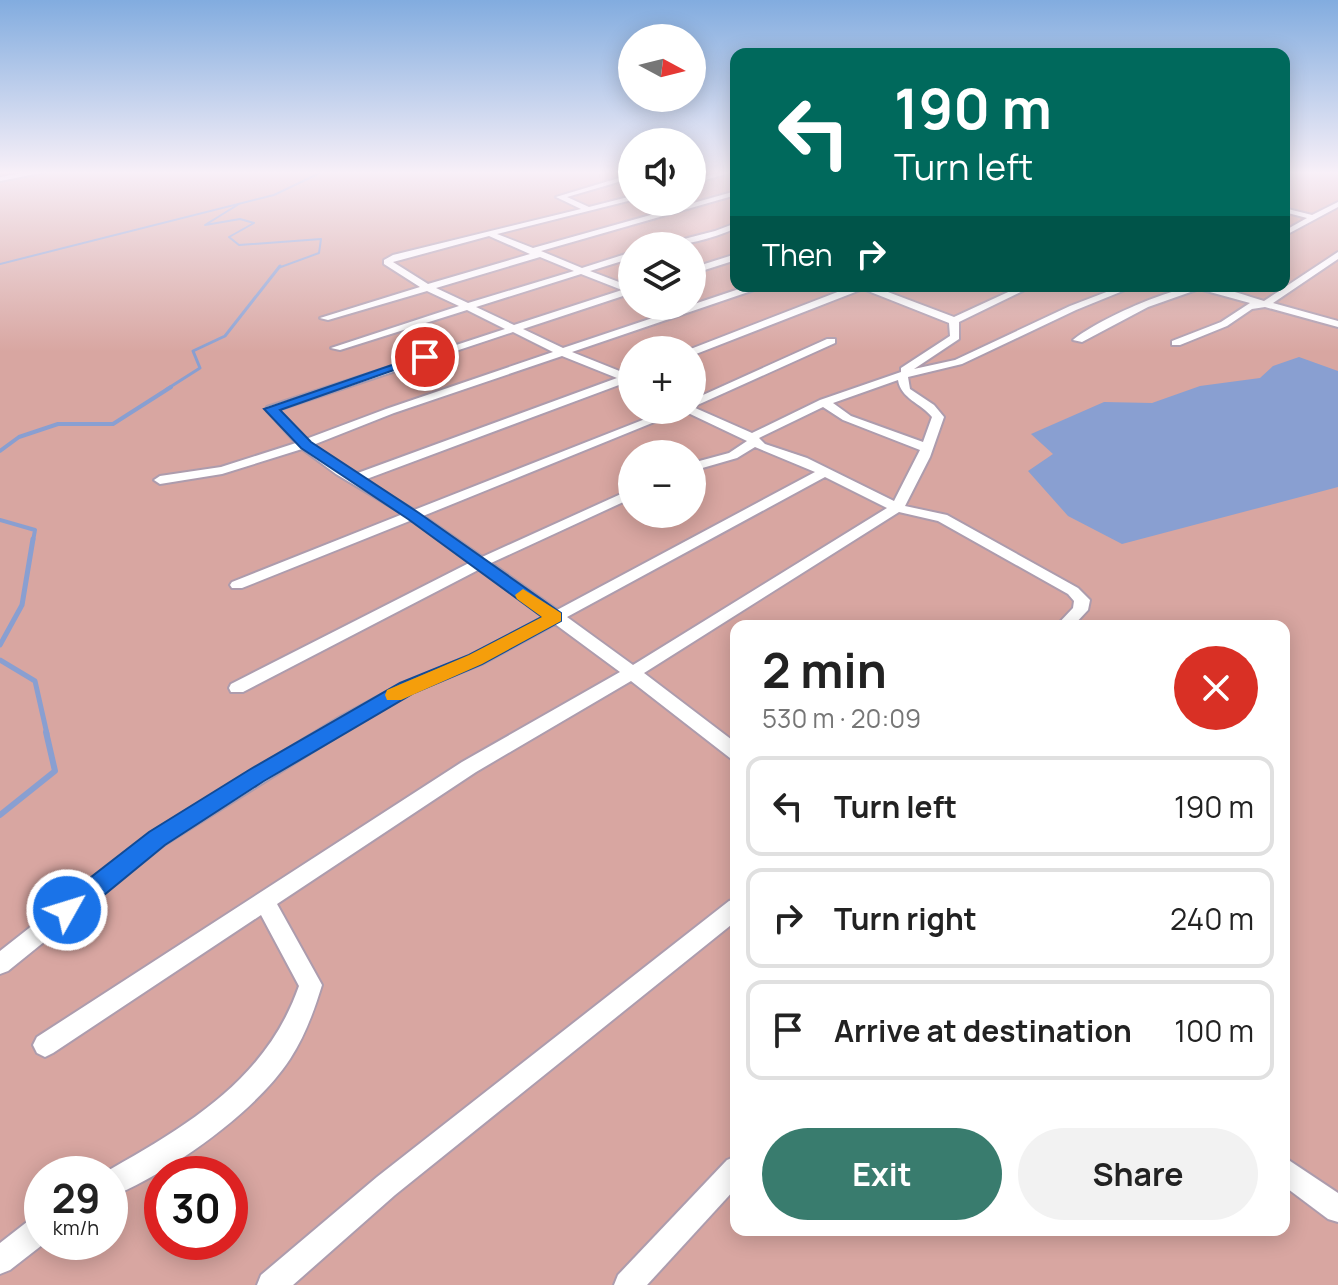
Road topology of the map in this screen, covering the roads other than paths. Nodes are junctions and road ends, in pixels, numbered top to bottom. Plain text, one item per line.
1 (498, 232) edge
2 (606, 232) edge
3 (718, 233) joint
4 (490, 234) junction
5 (706, 236) edge
6 (730, 238) edge
7 (533, 254) junction
8 (1336, 258) edge
9 (618, 259) edge
10 (730, 259) edge
11 (706, 267) edge
12 (579, 272) junction
13 (618, 286) edge
14 (426, 287) junction
15 (1290, 288) edge
16 (739, 292) edge
17 (847, 292) edge
18 (878, 292) edge
19 (1015, 292) edge
20 (1114, 292) edge
21 (1181, 292) edge
22 (1221, 292) edge
23 (1284, 292) edge
24 (618, 294) edge
25 (1266, 304) junction
26 (468, 307) junction
27 (325, 318) dead end
28 (954, 321) junction
29 (1338, 324) edge
30 (515, 329) junction
31 (1078, 340) dead end
32 (831, 341) dead end
33 (1176, 343) dead end
34 (706, 347) edge
35 (336, 348) dead end
36 (562, 352) junction
37 (618, 373) edge
38 (902, 375) junction
39 (889, 381) junction
40 (618, 383) edge
41 (706, 398) edge
42 (824, 402) junction
43 (706, 417) edge
44 (643, 424) edge
45 (752, 437) junction
46 (306, 445) junction
47 (927, 448) junction
48 (706, 463) edge
49 (825, 472) junction
50 (356, 478) junction
51 (160, 480) dead end
52 (618, 500) edge
53 (897, 508) junction
54 (414, 516) junction
55 (483, 564) junction
56 (237, 585) dead end
57 (555, 617) junction
58 (1070, 620) edge
59 (634, 672) junction
60 (237, 688) dead end
61 (730, 748) edge
62 (265, 902) junction
63 (730, 913) edge
64 (0, 964) edge
65 (45, 1045) dead end
66 (128, 1174) edge
67 (1290, 1174) edge
68 (730, 1175) edge
69 (1338, 1209) edge
70 (24, 1242) edge
71 (0, 1260) edge
72 (271, 1285) edge
73 (628, 1285) edge

1 - 4 street
2 - 7 street
3 - 5 street
3 - 6 street
4 - 7 street
4 - 14 street
7 - 12 street
7 - 14 street
8 - 15 street
9 - 12 street
10 - 11 street
12 - 13 street
12 - 26 street
14 - 26 street
14 - 27 street
16 - 36 street
17 - 34 street
18 - 28 street
19 - 28 street
20 - 38 street
21 - 31 street
22 - 25 street
23 - 25 street
24 - 30 street
25 - 29 street
25 - 33 street
26 - 30 street
26 - 35 street
28 - 39 street
30 - 36 street
30 - 46 street
32 - 41 street
36 - 37 street
36 - 46 street
38 - 39 street
38 - 47 street
39 - 42 street
40 - 50 street
42 - 45 street
42 - 47 street
43 - 45 street
44 - 54 street
45 - 48 street
45 - 49 street
46 - 50 street
46 - 51 street
47 - 53 street
49 - 53 street
49 - 57 street
50 - 54 street
52 - 55 street
53 - 58 street
53 - 59 street
54 - 55 street
54 - 56 street
55 - 57 street
55 - 60 street
57 - 59 street
57 - 64 street
59 - 61 street
59 - 62 street
62 - 65 street
62 - 66 street
63 - 72 street
67 - 69 street
68 - 73 street
70 - 71 street

